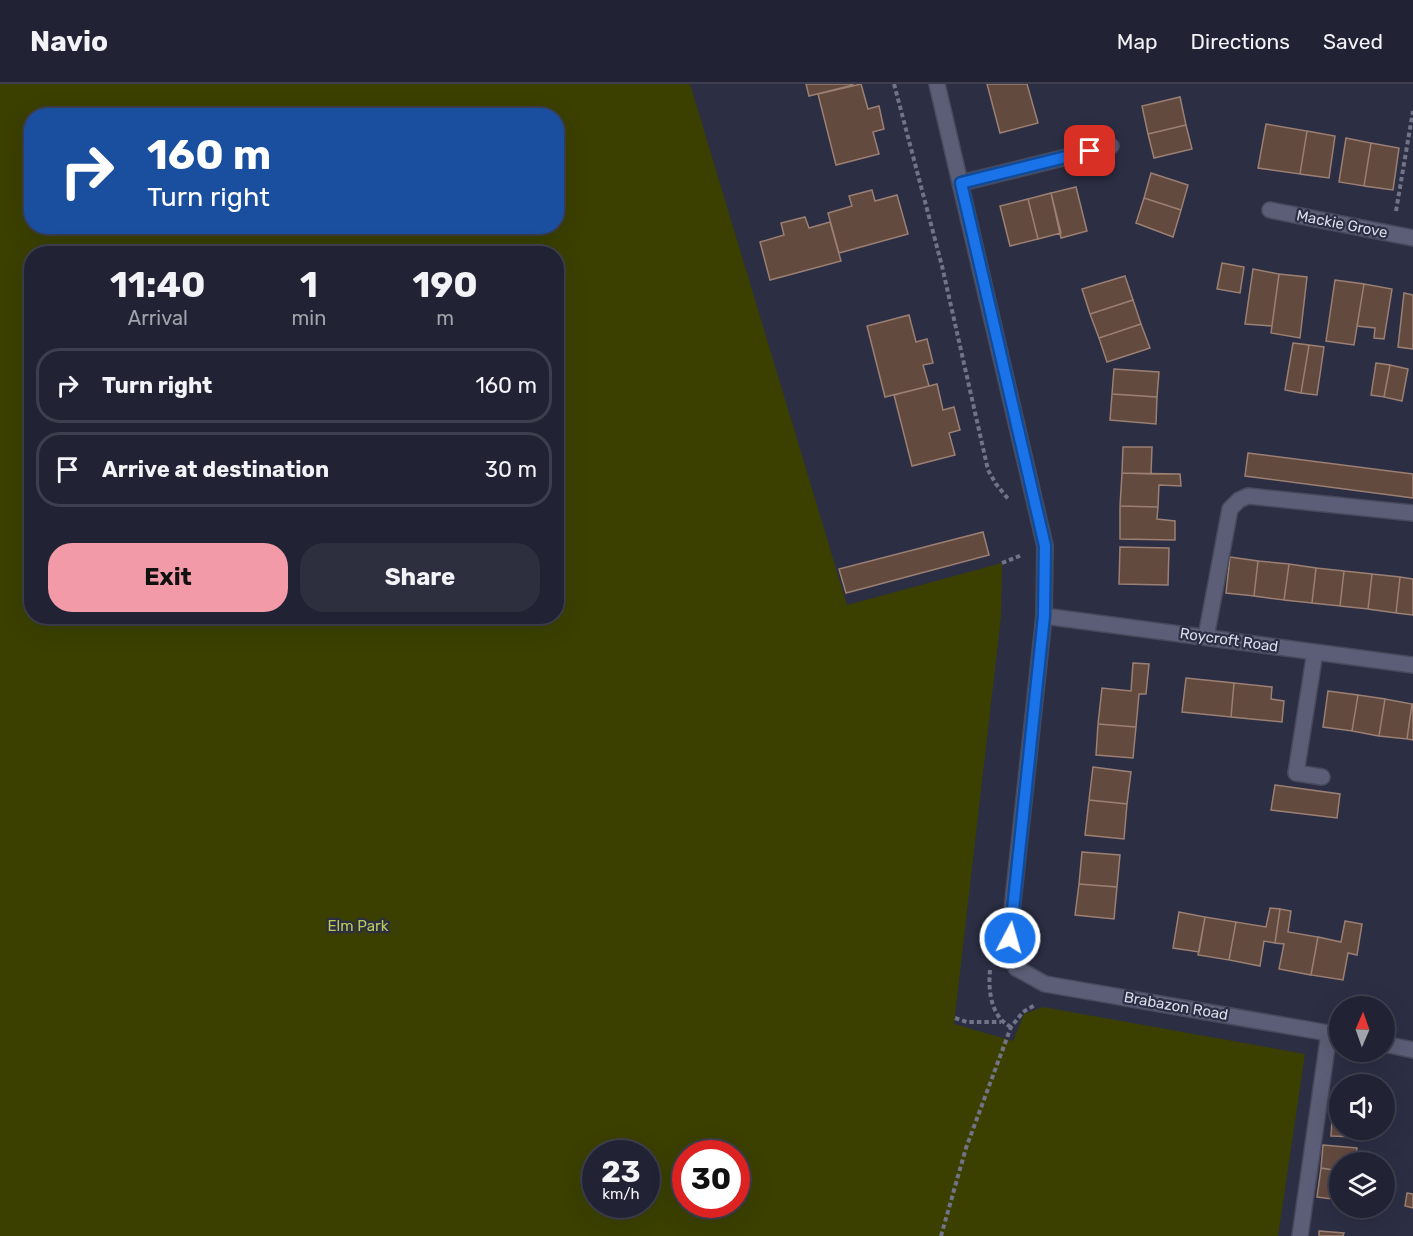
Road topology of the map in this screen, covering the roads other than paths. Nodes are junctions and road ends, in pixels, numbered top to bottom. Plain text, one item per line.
1 (937, 84) edge
2 (1111, 146) dead end
3 (961, 183) junction
4 (1270, 210) dead end
5 (1413, 238) edge
6 (1413, 513) edge
7 (1044, 616) junction
8 (1206, 637) junction
9 (1315, 652) junction
10 (1413, 665) edge
11 (1322, 777) dead end
12 (1329, 1033) edge
13 (1395, 1046) edge
14 (1413, 1050) edge
15 (1329, 1062) edge
16 (1300, 1236) edge

1 - 3 street
2 - 3 street
3 - 7 street
4 - 5 street, Mackie Grove
6 - 8 street
7 - 8 street, Roycroft Road
7 - 12 street, Brabazon Road
8 - 9 street, Roycroft Road
9 - 10 street, Roycroft Road
9 - 11 street
13 - 14 street
15 - 16 street

